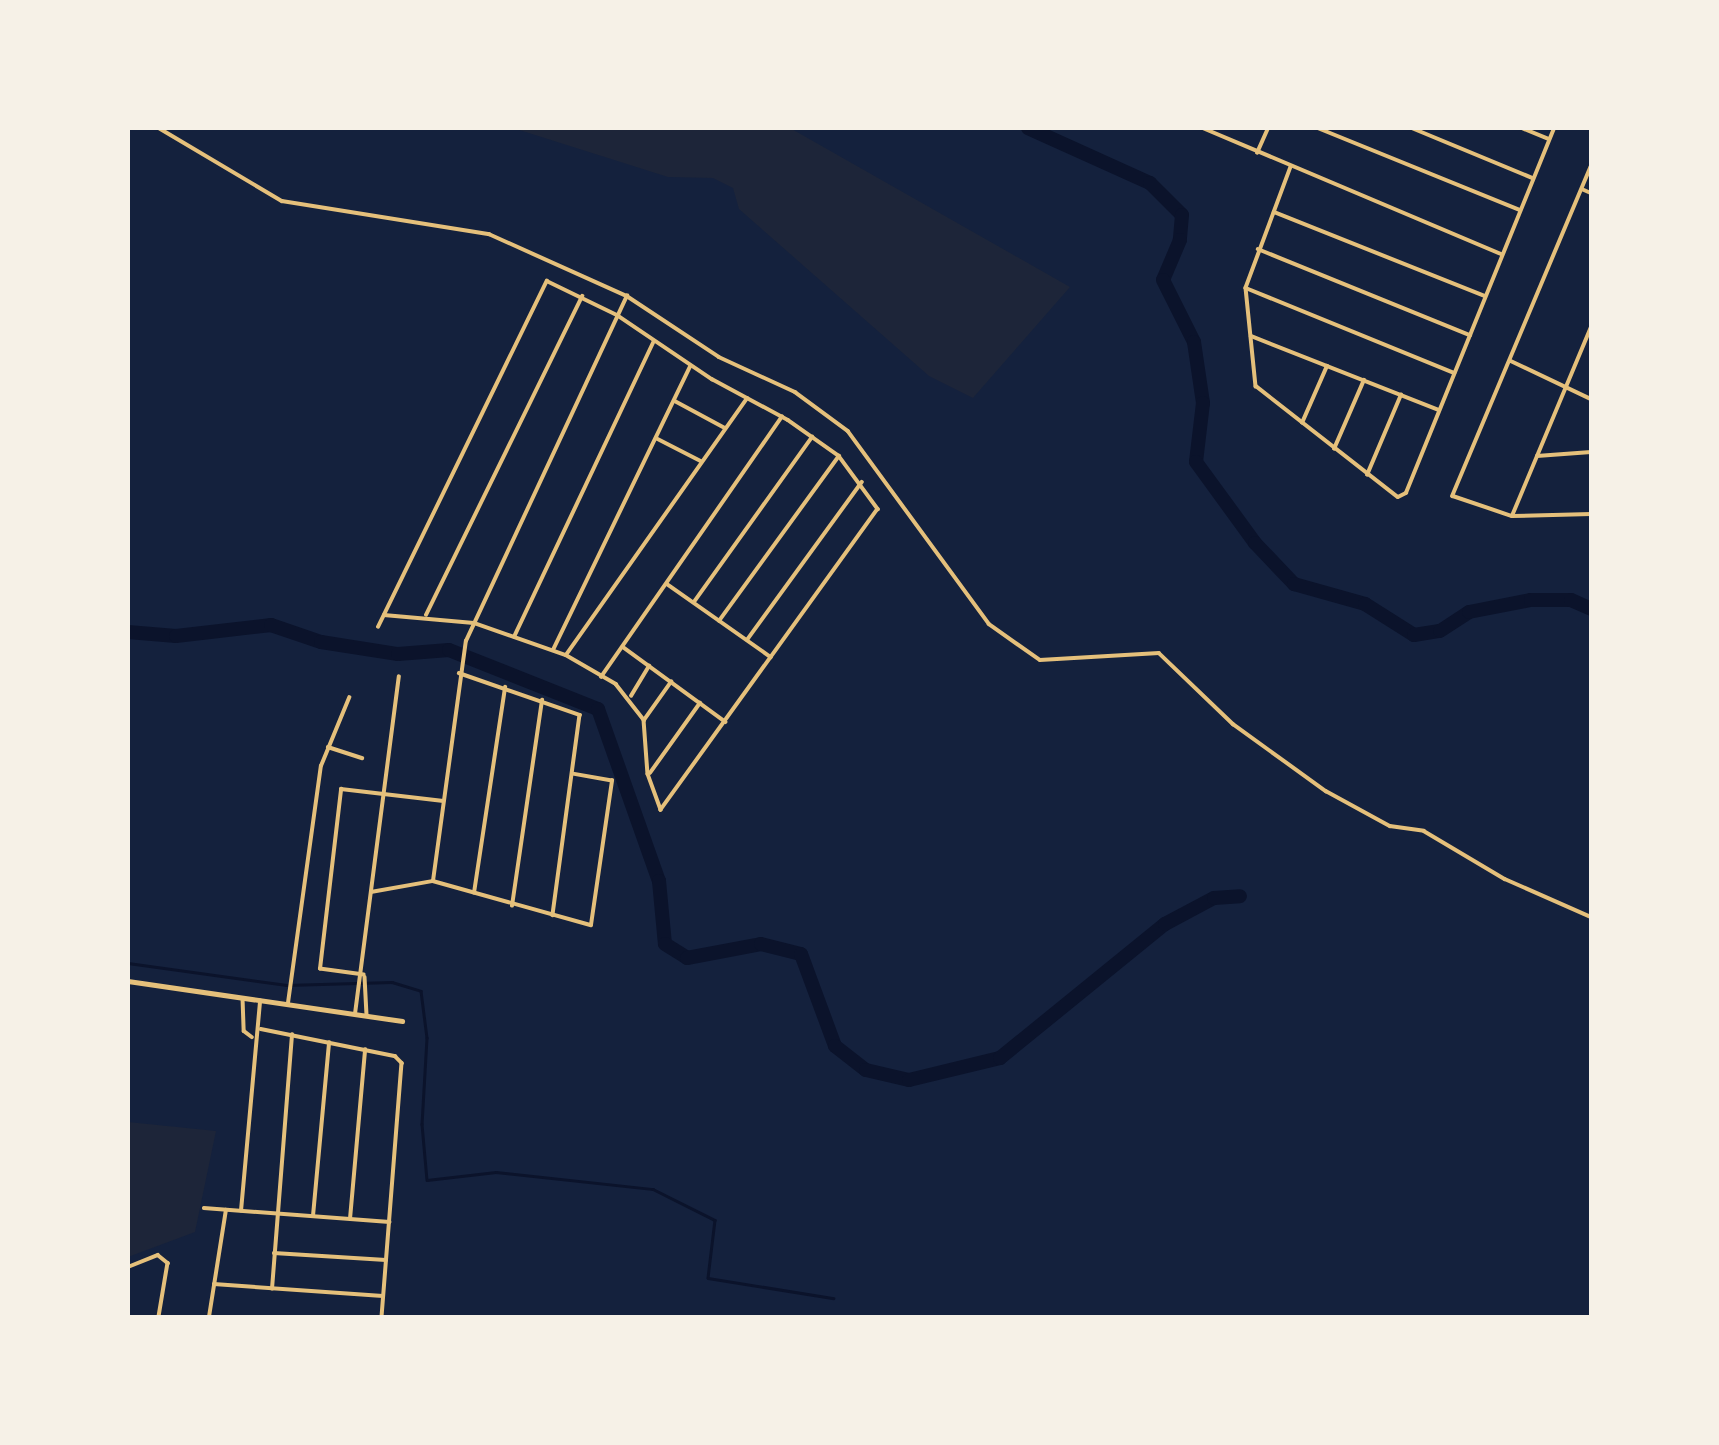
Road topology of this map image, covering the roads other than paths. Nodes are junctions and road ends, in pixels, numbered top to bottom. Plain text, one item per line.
1 (159, 128) edge
2 (1203, 128) edge
3 (1268, 128) edge
4 (1318, 128) edge
5 (1412, 128) edge
6 (1522, 128) edge
7 (1553, 128) edge
8 (1549, 139) junction
9 (1257, 153) junction
10 (1291, 167) junction
11 (1591, 167) edge
12 (1533, 178) junction
13 (1582, 189) junction
14 (1591, 193) edge
15 (1520, 210) junction
16 (1274, 212) junction
17 (1258, 249) junction
18 (1502, 254) junction
19 (1246, 288) junction
20 (582, 296) junction
21 (627, 296) junction
22 (1485, 296) junction
23 (617, 315) junction
24 (1591, 327) edge
25 (1470, 335) junction
26 (1251, 336) junction
27 (654, 341) junction
28 (1511, 361) junction
29 (690, 366) junction
30 (1327, 366) junction
31 (1454, 373) junction
32 (1364, 380) junction
33 (1567, 385) junction
34 (1401, 395) junction
35 (747, 398) junction
36 (1591, 399) edge
37 (675, 401) junction
38 (1439, 410) junction
39 (782, 416) junction
40 (1302, 423) junction
41 (725, 429) junction
42 (812, 437) junction
43 (656, 438) junction
44 (1334, 449) junction
45 (1591, 452) edge
46 (839, 456) junction
47 (1537, 456) junction
48 (701, 461) junction
49 (1367, 475) junction
50 (862, 482) junction
51 (1591, 514) edge
52 (1512, 516) junction
53 (667, 583) junction
54 (694, 603) junction
55 (384, 615) junction
56 (426, 615) junction
57 (719, 621) junction
58 (474, 623) junction
59 (378, 627) dead end
60 (514, 637) junction
61 (747, 640) junction
62 (622, 647) junction
63 (553, 650) junction
64 (566, 655) junction
65 (771, 657) junction
66 (649, 666) junction
67 (459, 673) junction
68 (399, 677) dead end
69 (601, 677) junction
70 (671, 682) junction
71 (505, 687) junction
72 (631, 696) junction
73 (349, 698) dead end
74 (542, 701) junction
75 (700, 703) junction
76 (644, 720) junction
77 (726, 722) junction
78 (328, 747) junction
79 (362, 758) dead end
80 (574, 774) junction
81 (648, 775) junction
82 (383, 794) junction
83 (443, 801) junction
84 (433, 881) junction
85 (371, 892) junction
86 (474, 893) junction
87 (512, 906) junction
88 (552, 915) junction
89 (1591, 917) edge
90 (364, 975) junction
91 (128, 981) edge
92 (243, 996) junction
93 (260, 999) junction
94 (288, 1003) junction
95 (355, 1014) junction
96 (367, 1016) junction
97 (402, 1021) dead end
98 (261, 1029) junction
99 (292, 1035) junction
100 (252, 1037) junction
101 (329, 1043) junction
102 (365, 1050) junction
103 (204, 1208) dead end
104 (226, 1210) junction
105 (241, 1211) junction
106 (278, 1214) junction
107 (313, 1216) junction
108 (350, 1219) junction
109 (389, 1222) junction
110 (274, 1253) junction
111 (386, 1260) junction
112 (128, 1267) edge
113 (214, 1284) junction
114 (272, 1289) junction
115 (383, 1296) junction
116 (159, 1317) edge
117 (209, 1317) edge
118 (382, 1317) edge

1 - 21 street
2 - 9 street
3 - 9 street
4 - 15 street
5 - 12 street
6 - 8 street
7 - 8 street
8 - 12 street
9 - 10 street
10 - 16 street
10 - 18 street
11 - 13 street
12 - 15 street
13 - 14 street
13 - 28 street
15 - 18 street
16 - 17 street
16 - 22 street
17 - 19 street
17 - 25 street
18 - 22 street
19 - 26 street
19 - 31 street
20 - 23 street
20 - 55 street
20 - 56 street
21 - 23 street
21 - 89 street
22 - 25 street
23 - 27 street
23 - 58 street
24 - 33 street
25 - 31 street
26 - 30 street
26 - 40 street
27 - 29 street
27 - 60 street
28 - 33 street
28 - 52 street
29 - 35 street
29 - 37 street
30 - 32 street
30 - 40 street
31 - 38 street
32 - 34 street
32 - 44 street
33 - 36 street
33 - 47 street
34 - 38 street
34 - 49 street
35 - 39 street
35 - 41 street
37 - 41 street
37 - 43 street
38 - 49 street
39 - 42 street
39 - 53 street
40 - 44 street
41 - 48 street
42 - 46 street
42 - 54 street
43 - 48 street
43 - 63 street
44 - 49 street
45 - 47 street
46 - 50 street
46 - 57 street
47 - 52 street
48 - 64 street
50 - 61 street
50 - 65 street
51 - 52 street
53 - 54 street
53 - 62 street
54 - 57 street
55 - 56 street
55 - 59 street
56 - 58 street
57 - 61 street
58 - 60 street
58 - 67 street
60 - 63 street
61 - 65 street
62 - 66 street
62 - 69 street
63 - 64 street
64 - 69 street
65 - 77 street
66 - 70 street
66 - 72 street
67 - 71 street
67 - 83 street
68 - 82 street
69 - 72 street
70 - 75 street
70 - 76 street
71 - 74 street
71 - 86 street
72 - 76 street
73 - 78 street
74 - 80 street
74 - 87 street
75 - 77 street
75 - 81 street
76 - 81 street
77 - 81 street
78 - 79 street
78 - 94 street
80 - 88 street
80 - 88 street
82 - 83 street
82 - 85 street
82 - 90 street
83 - 84 street
84 - 85 street
84 - 86 street
85 - 90 street
86 - 87 street
87 - 88 street
90 - 95 street
90 - 96 street
91 - 92 street
92 - 93 street
92 - 100 street
93 - 94 street
93 - 98 street
94 - 95 street
95 - 96 street
96 - 97 street
98 - 99 street
98 - 100 street
99 - 101 street
99 - 106 street
100 - 105 street
101 - 102 street
101 - 107 street
102 - 108 street
102 - 109 street
103 - 104 street
104 - 105 street
104 - 113 street
105 - 106 street
106 - 107 street
106 - 110 street
107 - 108 street
108 - 109 street
109 - 111 street
110 - 111 street
110 - 114 street
111 - 115 street
112 - 116 street
113 - 114 street
113 - 117 street
114 - 115 street
115 - 118 street

